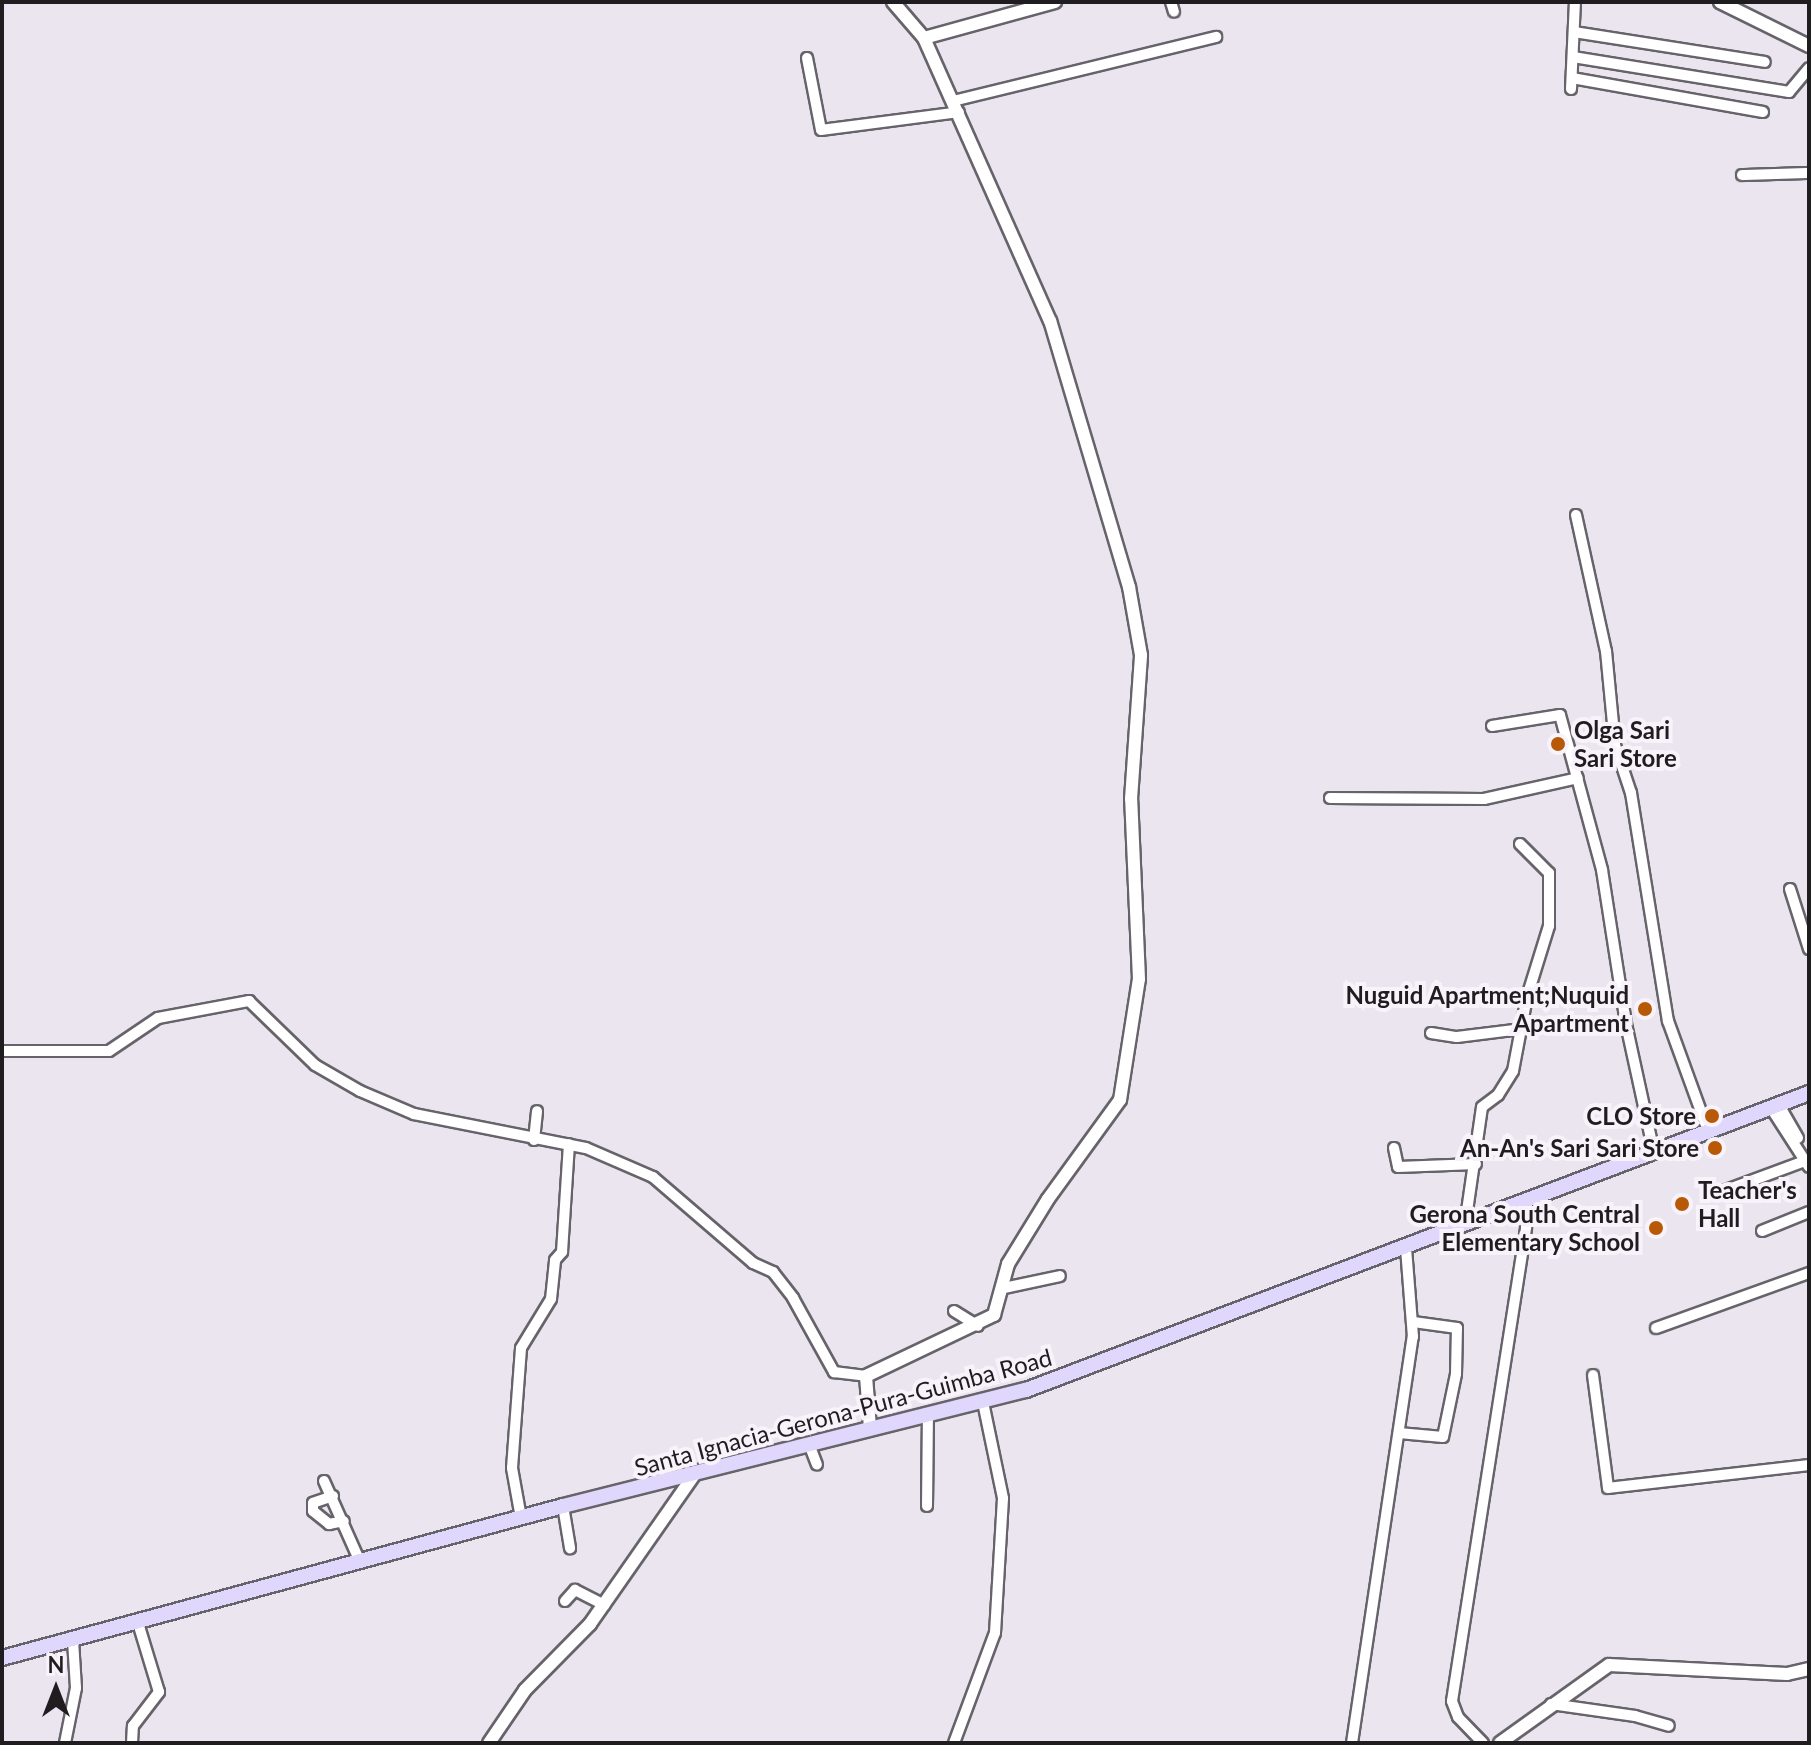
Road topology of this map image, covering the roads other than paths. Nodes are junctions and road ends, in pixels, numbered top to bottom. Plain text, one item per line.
1 (893, 2) edge
2 (1053, 2) edge
3 (1575, 2) edge
4 (1720, 2) edge
5 (1574, 32) junction
6 (1216, 37) dead end
7 (924, 38) junction
8 (1809, 46) edge
9 (1573, 57) junction
10 (807, 58) dead end
11 (1765, 62) dead end
12 (1809, 68) edge
13 (956, 106) junction
14 (1763, 112) dead end
15 (1809, 173) edge
16 (1742, 175) dead end
17 (1576, 515) dead end
18 (1492, 726) dead end
19 (1578, 778) junction
20 (1330, 798) dead end
21 (1520, 844) dead end
22 (1790, 889) dead end
23 (1809, 949) edge
24 (1521, 1029) junction
25 (1431, 1033) dead end
26 (2, 1051) edge
27 (1809, 1093) edge
28 (1775, 1106) junction
29 (537, 1111) dead end
30 (1708, 1131) junction
31 (534, 1140) junction
32 (569, 1144) junction
33 (1394, 1148) dead end
34 (1654, 1152) junction
35 (1808, 1162) edge
36 (1476, 1164) junction
37 (1721, 1192) dead end
38 (1525, 1203) junction
39 (1809, 1212) edge
40 (1465, 1225) junction
41 (1762, 1231) dead end
42 (1406, 1249) junction
43 (1809, 1273) edge
44 (1060, 1276) dead end
45 (1004, 1288) junction
46 (954, 1311) dead end
47 (1413, 1322) junction
48 (978, 1326) junction
49 (1656, 1328) dead end
50 (1593, 1375) dead end
51 (866, 1376) junction
52 (983, 1402) junction
53 (928, 1415) junction
54 (870, 1428) junction
55 (1399, 1433) junction
56 (809, 1444) junction
57 (817, 1465) dead end
58 (1809, 1465) edge
59 (694, 1475) junction
60 (324, 1481) dead end
61 (333, 1496) junction
62 (563, 1506) junction
63 (927, 1506) dead end
64 (521, 1518) junction
65 (344, 1521) junction
66 (570, 1548) dead end
67 (360, 1562) junction
68 (565, 1601) dead end
69 (604, 1605) junction
70 (138, 1623) junction
71 (73, 1640) junction
72 (2, 1658) edge
73 (1809, 1669) edge
74 (1551, 1704) junction
75 (1669, 1726) dead end
76 (65, 1743) edge
77 (132, 1743) edge
78 (489, 1743) edge
79 (954, 1743) edge
80 (1352, 1743) edge
81 (1483, 1743) edge
82 (1500, 1743) edge

1 - 7 street
2 - 7 street
3 - 5 street
4 - 8 street
5 - 9 street
5 - 11 street
6 - 13 street
7 - 13 street
9 - 12 street
9 - 14 street
10 - 13 street
13 - 45 street
15 - 16 street
17 - 30 street
18 - 19 street
19 - 20 street
19 - 34 street
21 - 24 street
22 - 23 street
24 - 25 street
24 - 36 street
26 - 31 street
27 - 28 main road, Santa Ignacia-Gerona-Pura-Guimba Road
28 - 30 main road, Santa Ignacia-Gerona-Pura-Guimba Road
28 - 35 street
29 - 31 street
30 - 34 main road, Santa Ignacia-Gerona-Pura-Guimba Road
31 - 32 street
32 - 51 street
32 - 64 street
33 - 36 street
34 - 38 main road, Santa Ignacia-Gerona-Pura-Guimba Road
35 - 37 street
36 - 40 street
38 - 40 main road, Santa Ignacia-Gerona-Pura-Guimba Road
38 - 81 street
39 - 41 street
40 - 42 main road, Santa Ignacia-Gerona-Pura-Guimba Road
42 - 47 street
42 - 52 main road, Santa Ignacia-Gerona-Pura-Guimba Road
43 - 49 street
44 - 45 street
45 - 48 street
46 - 48 street
47 - 55 street
47 - 55 street
48 - 51 street
50 - 58 street
51 - 54 street
52 - 53 main road, Santa Ignacia-Gerona-Pura-Guimba Road
52 - 79 street
53 - 54 main road, Santa Ignacia-Gerona-Pura-Guimba Road
53 - 63 street
54 - 56 main road, Santa Ignacia-Gerona-Pura-Guimba Road
55 - 80 street
56 - 57 street
56 - 59 main road, Santa Ignacia-Gerona-Pura-Guimba Road
59 - 62 main road, Santa Ignacia-Gerona-Pura-Guimba Road
59 - 69 street
60 - 61 street
61 - 65 street
61 - 65 street
62 - 64 main road, Santa Ignacia-Gerona-Pura-Guimba Road
62 - 66 street
64 - 67 main road, Santa Ignacia-Gerona-Pura-Guimba Road
65 - 67 street
67 - 70 main road, Santa Ignacia-Gerona-Pura-Guimba Road
68 - 69 street
69 - 78 street
70 - 71 main road, Santa Ignacia-Gerona-Pura-Guimba Road
70 - 77 street
71 - 72 main road, Santa Ignacia-Gerona-Pura-Guimba Road
71 - 76 street
73 - 74 street
74 - 75 street
74 - 82 street

